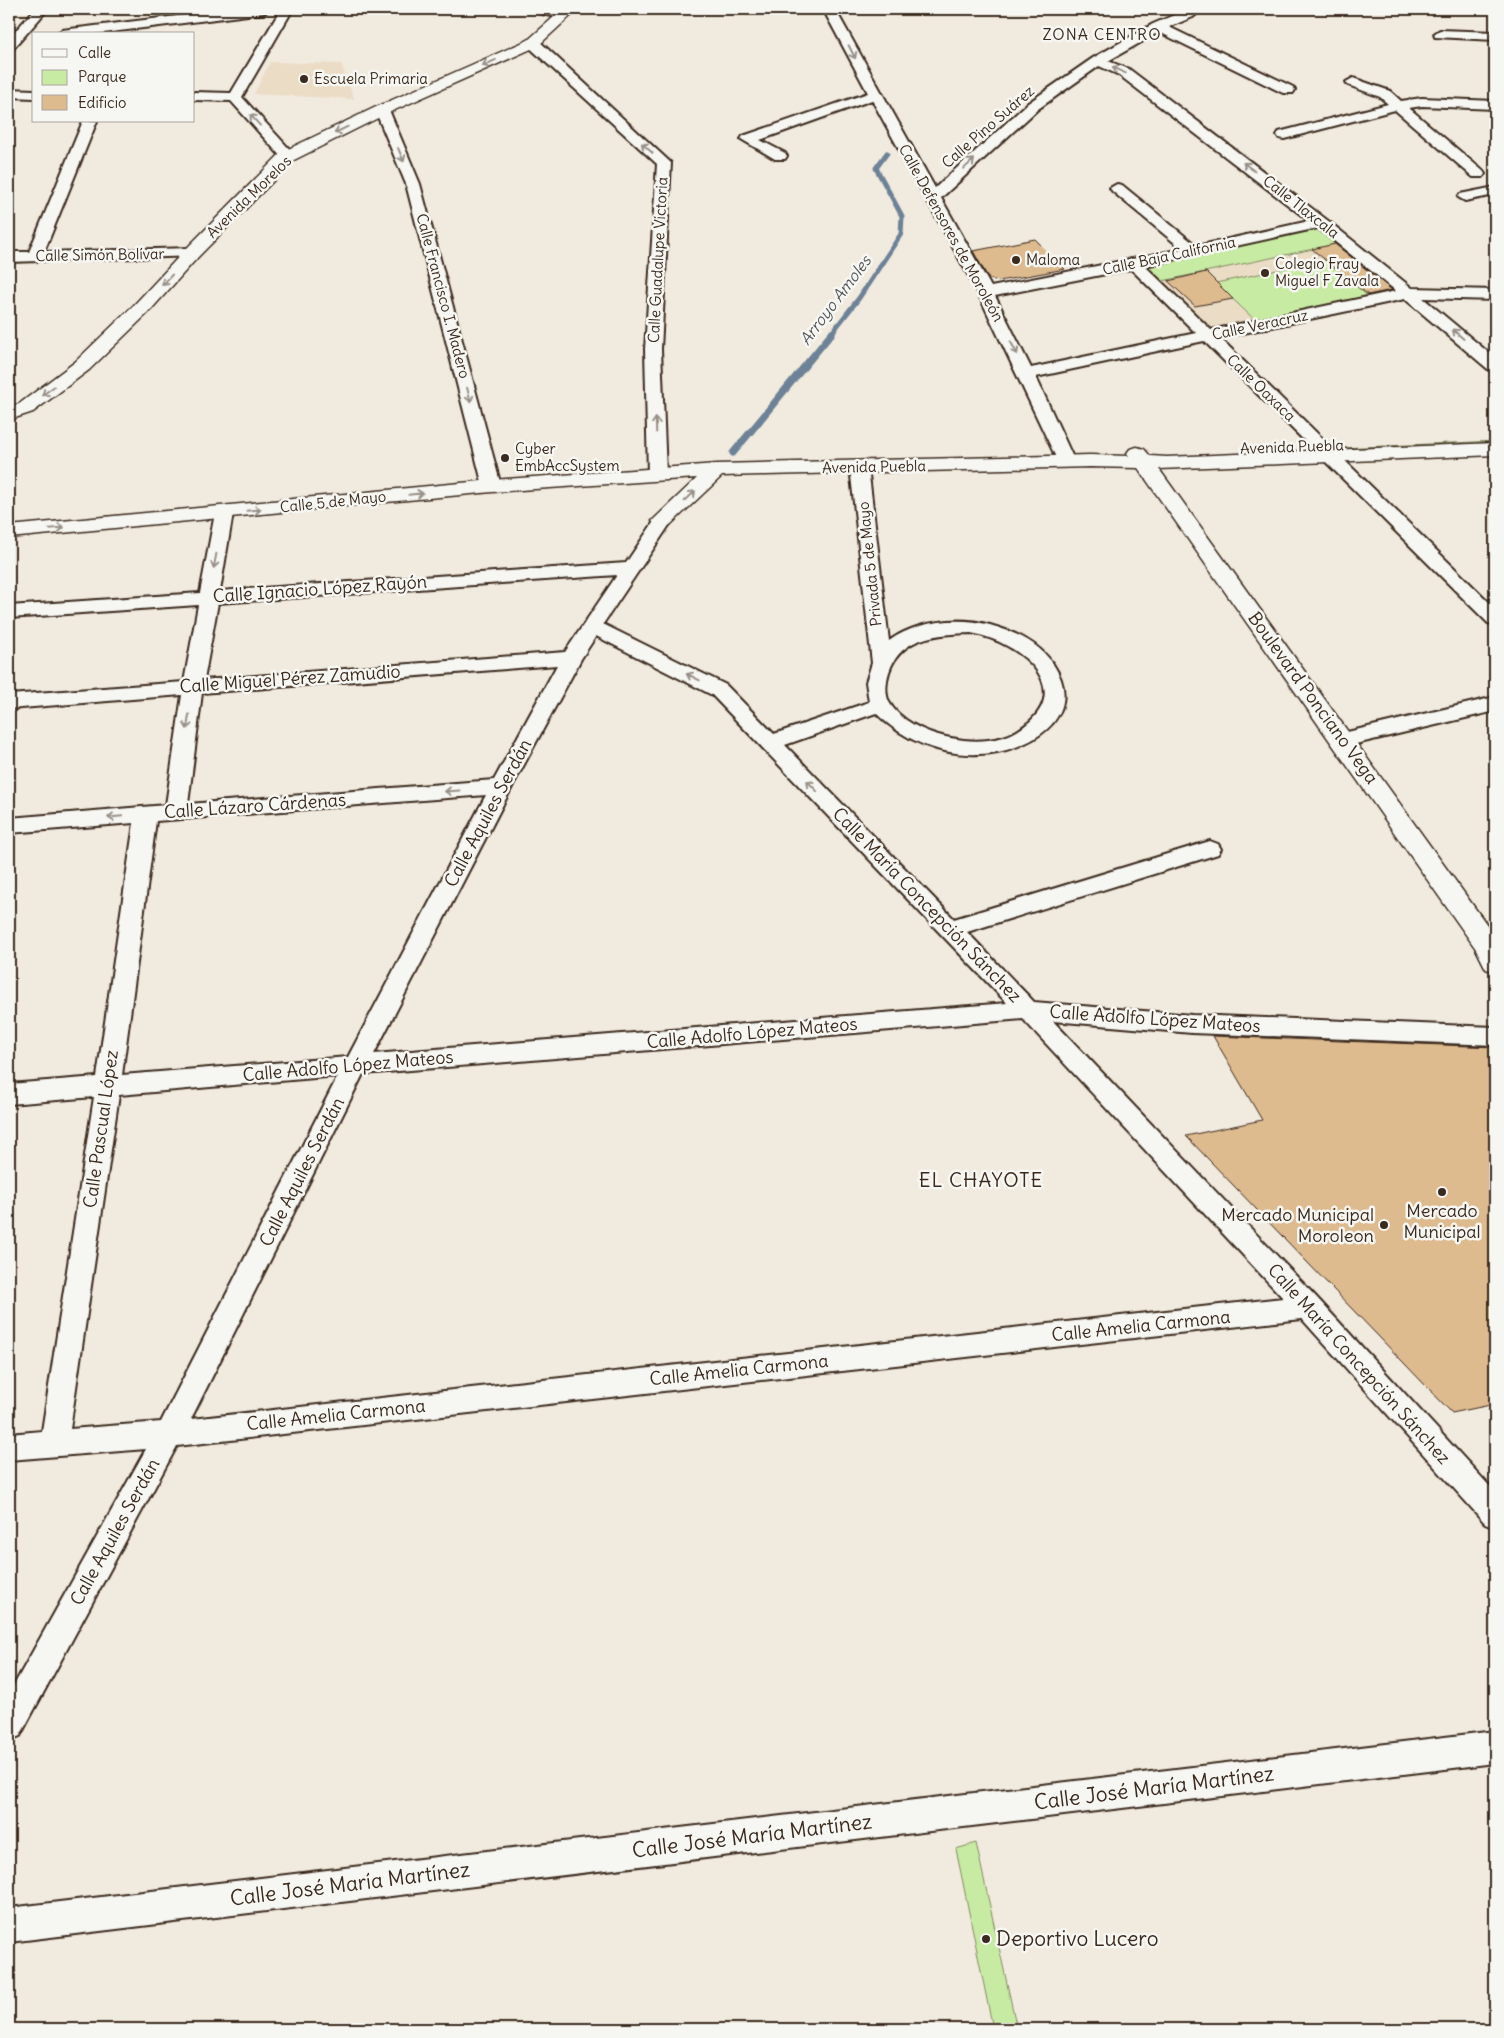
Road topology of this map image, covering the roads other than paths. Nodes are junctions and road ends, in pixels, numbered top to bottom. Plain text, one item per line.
1 (42, 9) edge
2 (264, 9) edge
3 (287, 9) edge
4 (540, 9) edge
5 (830, 9) edge
6 (1196, 9) edge
7 (569, 11) edge
8 (1158, 28) junction
9 (78, 32) edge
10 (1440, 34) dead end
11 (1495, 36) edge
12 (32, 37) edge
13 (10, 41) edge
14 (533, 43) junction
15 (1098, 61) junction
16 (1353, 82) dead end
17 (1288, 90) dead end
18 (9, 93) edge
19 (32, 94) edge
20 (874, 95) junction
21 (195, 96) edge
22 (235, 97) junction
23 (1399, 105) junction
24 (1495, 105) edge
25 (382, 110) junction
26 (90, 122) edge
27 (1284, 135) dead end
28 (288, 156) junction
29 (780, 156) dead end
30 (1478, 174) dead end
31 (1117, 188) dead end
32 (1495, 191) edge
33 (934, 197) junction
34 (1465, 197) dead end
35 (1322, 223) junction
36 (1194, 250) junction
37 (192, 253) junction
38 (35, 256) junction
39 (9, 257) edge
40 (1134, 264) junction
41 (986, 292) junction
42 (1410, 293) junction
43 (1495, 296) edge
44 (1207, 336) junction
45 (1495, 366) edge
46 (1026, 374) junction
47 (18, 411) edge
48 (9, 426) edge
49 (1495, 439) edge
50 (1495, 449) edge
51 (1327, 451) junction
52 (1140, 458) junction
53 (1066, 462) junction
54 (860, 467) junction
55 (717, 470) junction
56 (658, 474) junction
57 (492, 486) junction
58 (224, 514) junction
59 (663, 522) junction
60 (9, 532) edge
61 (631, 568) junction
62 (208, 597) junction
63 (9, 612) edge
64 (1495, 619) edge
65 (591, 626) junction
66 (571, 658) junction
67 (881, 662) junction
68 (193, 686) junction
69 (9, 702) edge
70 (1495, 704) edge
71 (880, 705) junction
72 (1343, 740) junction
73 (770, 742) junction
74 (500, 787) junction
75 (176, 812) junction
76 (146, 814) junction
77 (9, 825) edge
78 (1210, 849) dead end
79 (950, 929) junction
80 (1492, 953) edge
81 (1028, 1010) junction
82 (1495, 1036) edge
83 (356, 1065) junction
84 (108, 1087) junction
85 (9, 1094) edge
86 (1308, 1307) junction
87 (169, 1434) junction
88 (54, 1442) junction
89 (9, 1447) edge
90 (1495, 1514) edge
91 (9, 1725) edge
92 (1495, 1747) edge
93 (9, 1925) edge

1 - 13 street
2 - 9 street
3 - 22 street
4 - 7 street
5 -> 20 street, Calle Defensores de Moroleón
6 - 8 street, Calle Pino Suárez
7 - 14 street, Avenida Morelos
8 - 15 street, Calle Pino Suárez
8 - 17 street
10 - 11 street
12 - 13 street
14 -> 25 street, Avenida Morelos
56 -> 14 street, Calle Guadalupe Victoria
33 -> 15 street, Calle Pino Suárez
35 -> 15 street, Calle Tlaxcala
16 - 23 street
18 - 19 street
20 - 29 street
20 - 33 street, Calle Defensores de Moroleón
21 - 22 street
28 -> 22 street
23 - 24 street
23 - 27 street
23 - 30 street
25 -> 28 street, Avenida Morelos
25 -> 57 street, Calle Francisco I. Madero
26 - 38 street
28 - 37 street, Avenida Morelos
31 - 36 street
32 - 34 street
33 - 41 street, Calle Defensores de Moroleón
35 - 36 street, Calle Baja California
35 - 42 street, Calle Tlaxcala
36 - 40 street, Calle Baja California
37 - 38 street, Calle Simón Bolívar
37 -> 47 street, Avenida Morelos
38 - 39 street, Calle Simón Bolívar
40 - 41 street, Calle Baja California
40 - 44 street, Calle Oaxaca
41 -> 46 street, Calle Defensores de Moroleón
42 - 43 street, Calle Veracruz
42 - 44 street, Calle Veracruz
45 -> 42 street, Calle Tlaxcala
44 - 46 street, Calle Veracruz
44 - 51 street, Calle Oaxaca
46 - 53 street, Calle Defensores de Moroleón
47 - 48 street, Avenida Morelos
49 - 51 street, Avenida Puebla
50 - 51 street, Avenida Puebla
51 - 52 street, Avenida Puebla
51 - 64 street, Calle Oaxaca
52 - 53 street, Avenida Puebla
52 - 72 street, Boulevard Ponciano Vega
53 - 54 street, Avenida Puebla
54 - 55 street, Avenida Puebla
54 - 67 street, Privada 5 de Mayo
55 - 56 street, Avenida Puebla
59 -> 55 street, Calle Aquiles Serdán
56 - 57 street, Calle 5 de Mayo
56 - 59 street
58 -> 57 street, Calle 5 de Mayo
60 -> 58 street, Calle 5 de Mayo
58 -> 62 street
59 - 61 street, Calle Aquiles Serdán
61 - 62 street, Calle Ignacio López Rayón
61 - 65 street, Calle Aquiles Serdán
62 - 63 street, Calle Ignacio López Rayón
62 - 68 street
65 - 66 street, Calle Aquiles Serdán
73 -> 65 street, Calle María Concepción Sánchez
66 - 68 street, Calle Miguel Pérez Zamudio
66 - 74 street, Calle Aquiles Serdán
67 - 71 street, Privada 5 de Mayo
67 - 71 street, Privada 5 de Mayo
68 - 69 street, Calle Miguel Pérez Zamudio
68 -> 75 street
70 - 72 street
71 - 73 street
72 - 80 street, Boulevard Ponciano Vega
79 -> 73 street, Calle María Concepción Sánchez
74 -> 75 street, Calle Lázaro Cárdenas
74 - 83 street, Calle Aquiles Serdán
75 - 76 street, Calle Lázaro Cárdenas
76 -> 77 street, Calle Lázaro Cárdenas
76 - 84 street, Calle Pascual López
78 - 79 street
79 - 81 street, Calle María Concepción Sánchez
81 - 82 street, Calle Adolfo López Mateos
81 - 83 street, Calle Adolfo López Mateos
81 - 86 street, Calle María Concepción Sánchez
83 - 84 street, Calle Adolfo López Mateos
83 - 87 street, Calle Aquiles Serdán
84 - 85 street, Calle Adolfo López Mateos
84 - 88 street, Calle Pascual López
86 - 87 street, Calle Amelia Carmona
86 - 90 street, Calle María Concepción Sánchez
87 - 88 street, Calle Amelia Carmona
87 - 91 street, Calle Aquiles Serdán
88 - 89 street, Calle Amelia Carmona
92 - 93 street, Calle José María Martínez

